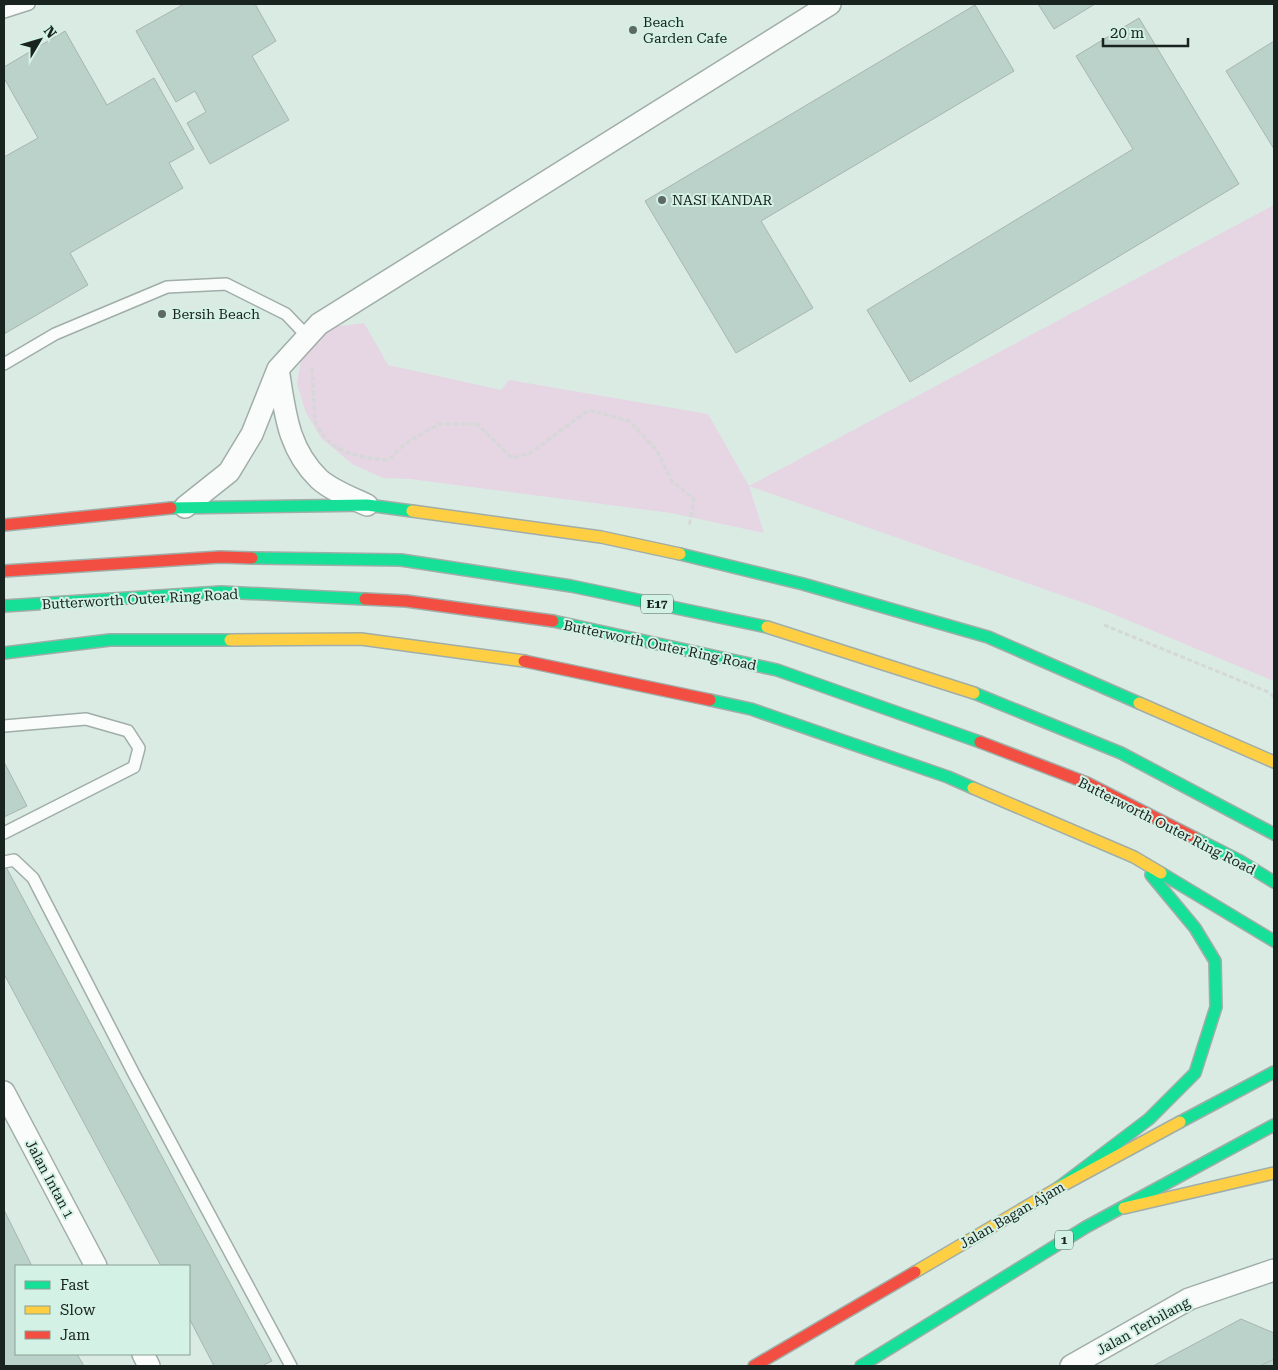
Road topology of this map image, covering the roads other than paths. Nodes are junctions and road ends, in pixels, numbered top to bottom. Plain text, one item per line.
1 (29, 4) edge
2 (830, 4) edge
3 (4, 12) edge
4 (308, 335) junction
5 (4, 364) edge
6 (278, 369) junction
7 (367, 505) junction
8 (185, 507) junction
9 (4, 525) edge
10 (4, 571) edge
11 (4, 606) edge
12 (4, 653) edge
13 (4, 726) edge
14 (1271, 761) edge
15 (4, 833) edge
16 (1273, 833) edge
17 (1134, 857) junction
18 (4, 862) edge
19 (1274, 882) edge
20 (1274, 941) edge
21 (1274, 1072) edge
22 (4, 1092) edge
23 (1274, 1126) edge
24 (1274, 1173) edge
25 (1058, 1188) junction
26 (1124, 1208) junction
27 (95, 1265) edge
28 (1274, 1271) edge
29 (291, 1366) edge
30 (754, 1366) edge
31 (861, 1366) edge
32 (1070, 1366) edge

1 - 3 lane
2 - 4 street
4 - 5 lane
4 - 6 street
6 - 7 street
6 - 8 street
7 - 8 main road
7 - 14 main road
8 - 9 main road
10 - 16 main road, E17
11 - 19 main road, Butterworth Outer Ring Road
12 - 17 main road
13 - 15 lane
17 - 20 main road
17 - 25 main road
18 - 29 lane
21 - 25 main road, Jalan Bagan Ajam
22 - 27 street, Jalan Intan 1
23 - 26 main road, 1
24 - 26 main road
25 - 30 main road, Jalan Bagan Ajam
26 - 31 main road, 1
28 - 32 street, Jalan Terbilang

